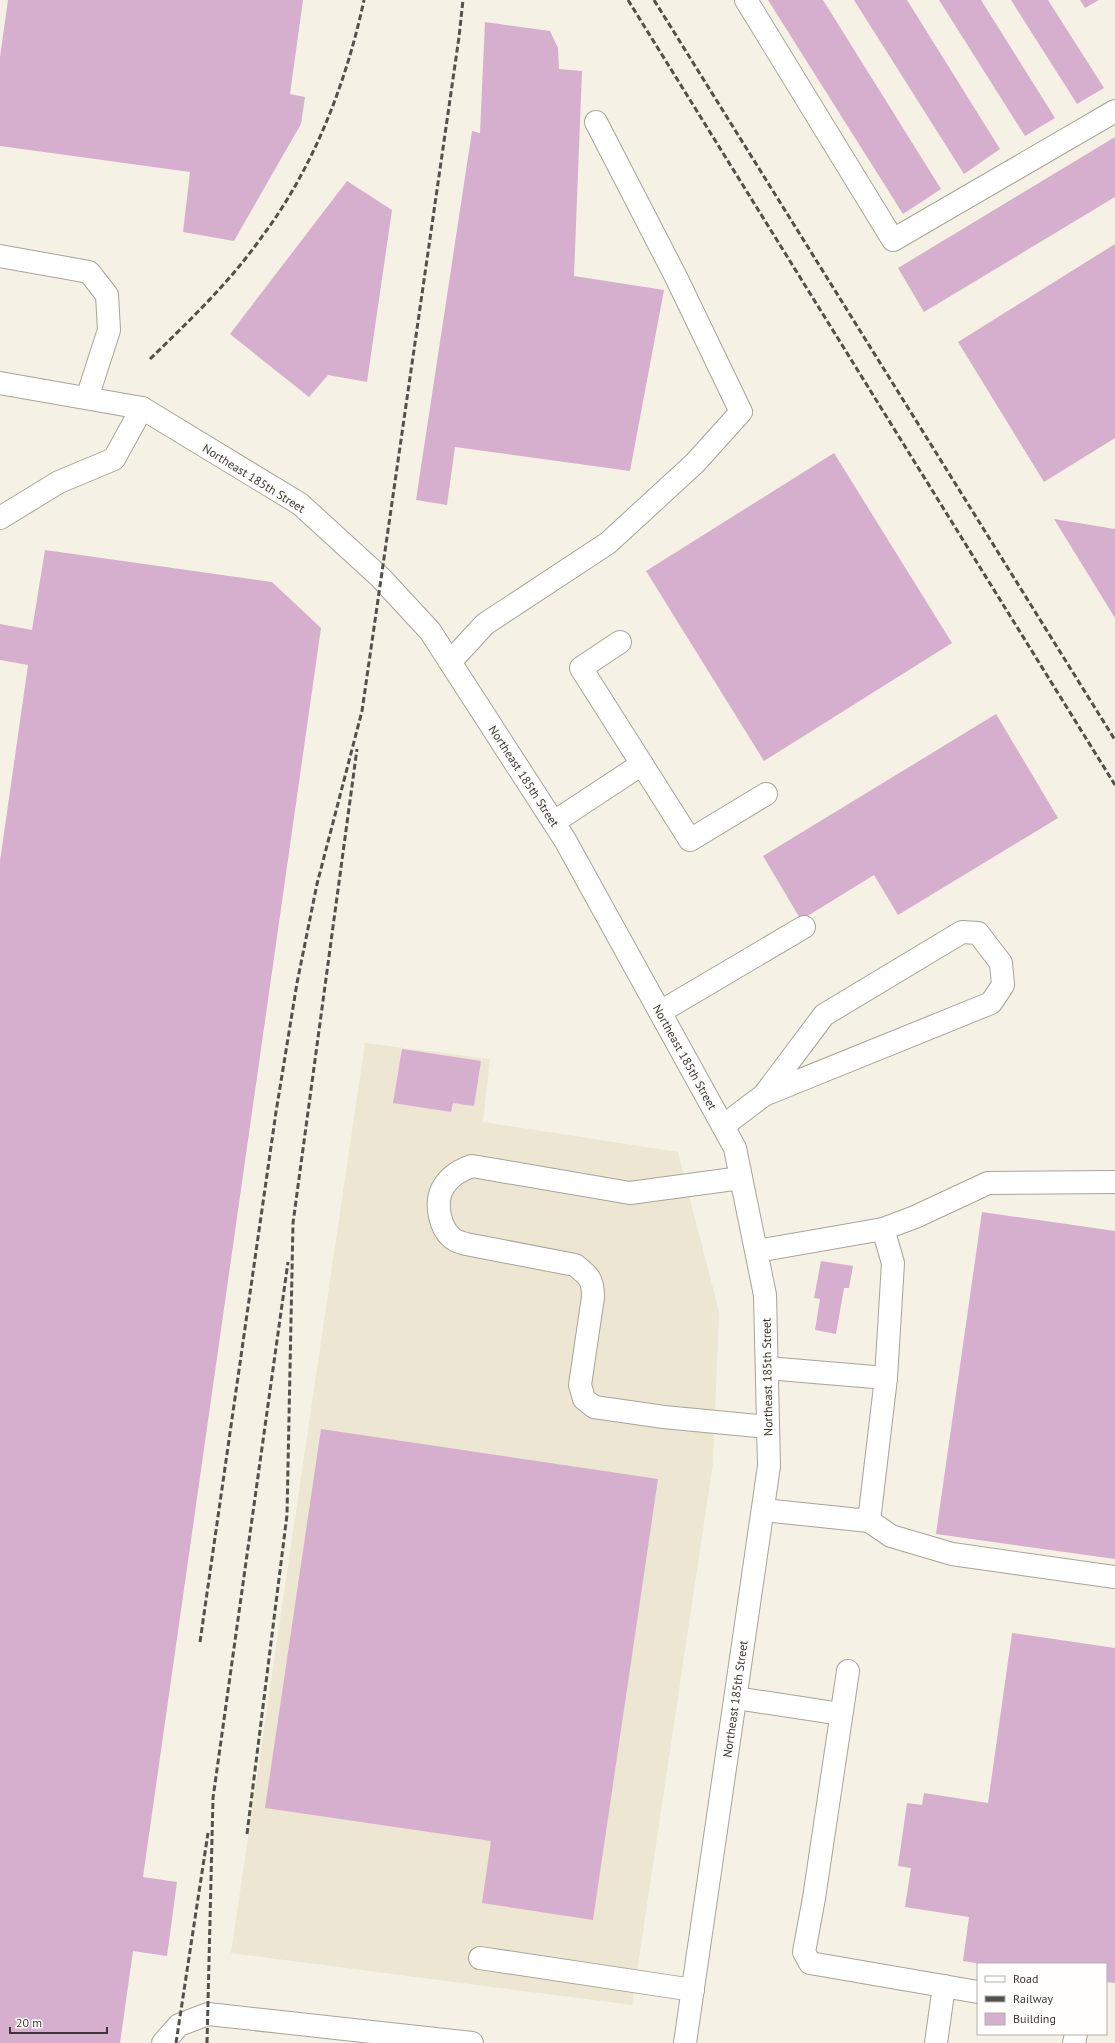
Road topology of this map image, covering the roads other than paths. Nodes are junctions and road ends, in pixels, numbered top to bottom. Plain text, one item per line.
1 (746, 0) edge
2 (1115, 111) edge
3 (596, 122) dead end
4 (0, 256) edge
5 (0, 383) edge
6 (87, 398) junction
7 (142, 408) junction
8 (0, 518) edge
9 (620, 642) dead end
10 (450, 662) junction
11 (642, 764) junction
12 (766, 794) dead end
13 (554, 822) junction
14 (804, 927) dead end
15 (660, 1012) junction
16 (764, 1095) junction
17 (723, 1126) junction
18 (741, 1178) junction
19 (1115, 1182) edge
20 (883, 1229) junction
21 (757, 1251) junction
22 (767, 1368) junction
23 (886, 1378) junction
24 (768, 1427) junction
25 (763, 1510) junction
26 (869, 1520) junction
27 (1115, 1577) edge
28 (848, 1671) dead end
29 (736, 1698) junction
30 (841, 1714) junction
31 (480, 1958) dead end
32 (944, 1986) junction
33 (693, 1990) junction
34 (977, 1992) edge
35 (163, 2043) edge
36 (472, 2043) edge
37 (685, 2043) edge
38 (936, 2043) edge

1 - 2 street
3 - 10 street
4 - 6 street
5 - 6 street, Northeast 185th Street
6 - 7 street, Northeast 185th Street
7 - 8 street
7 - 10 street, Northeast 185th Street
9 - 11 street
10 - 13 street, Northeast 185th Street
11 - 12 street
11 - 13 street
13 - 15 street, Northeast 185th Street
14 - 15 street
15 - 17 street, Northeast 185th Street
16 - 16 street
16 - 17 street
17 - 18 street, Northeast 185th Street
18 - 21 street, Northeast 185th Street
18 - 24 street
19 - 20 street
20 - 21 street
20 - 23 street
21 - 22 street, Northeast 185th Street
22 - 23 street
22 - 24 street, Northeast 185th Street
23 - 26 street
24 - 25 street, Northeast 185th Street
25 - 26 street
25 - 29 street, Northeast 185th Street
26 - 27 street
28 - 30 street
29 - 30 street
29 - 33 street, Northeast 185th Street
30 - 32 street
31 - 33 street
32 - 34 street
32 - 38 street
33 - 37 street, Northeast 185th Street
35 - 36 street

